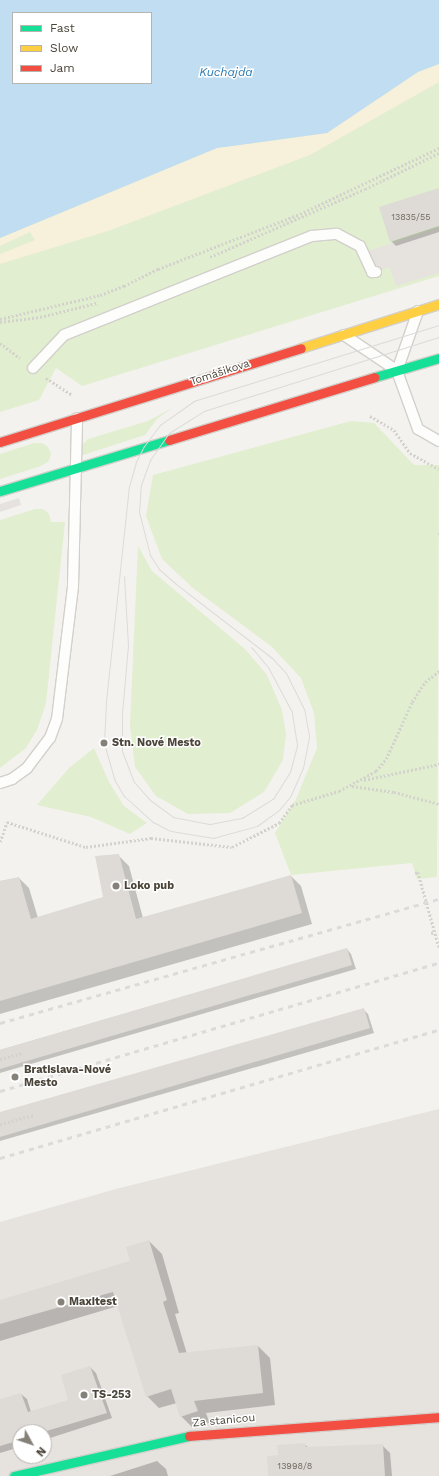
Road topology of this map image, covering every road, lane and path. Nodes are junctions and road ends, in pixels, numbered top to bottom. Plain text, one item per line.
1 (439, 148) edge
2 (439, 153) edge
3 (205, 259) dead end
4 (376, 272) dead end
5 (102, 301) dead end
6 (439, 304) edge
7 (418, 311) junction
8 (0, 319) edge
9 (0, 322) edge
10 (342, 334) junction
11 (439, 358) edge
12 (33, 368) dead end
13 (397, 371) junction
14 (370, 416) dead end
15 (77, 418) junction
16 (439, 441) edge
17 (0, 442) edge
18 (75, 466) junction
19 (439, 469) edge
20 (0, 490) edge
21 (439, 671) edge
22 (439, 764) edge
23 (361, 781) junction
24 (0, 783) edge
25 (351, 786) junction
26 (439, 804) edge
27 (0, 842) edge
28 (415, 873) dead end
29 (435, 932) junction
30 (431, 933) dead end
31 (439, 947) edge
32 (23, 1053) dead end
33 (0, 1059) edge
34 (34, 1115) dead end
35 (0, 1124) edge
36 (439, 1417) edge
37 (14, 1476) edge

1 - 8 path
2 - 3 path
4 - 12 lane
5 - 9 path
6 - 7 main road, Tomášikova
7 - 10 main road, Tomášikova
7 - 13 lane
10 - 13 lane
10 - 15 main road, Tomášikova
11 - 13 main road
13 - 16 lane
13 - 18 main road
14 - 19 path
15 - 17 main road, Tomášikova
15 - 18 lane
18 - 20 main road
18 - 24 lane
21 - 23 path
22 - 23 path
23 - 25 path
25 - 26 path
25 - 27 path
28 - 29 path
29 - 30 path
29 - 31 path
32 - 33 path
34 - 35 path
36 - 37 main road, Za stanicou

